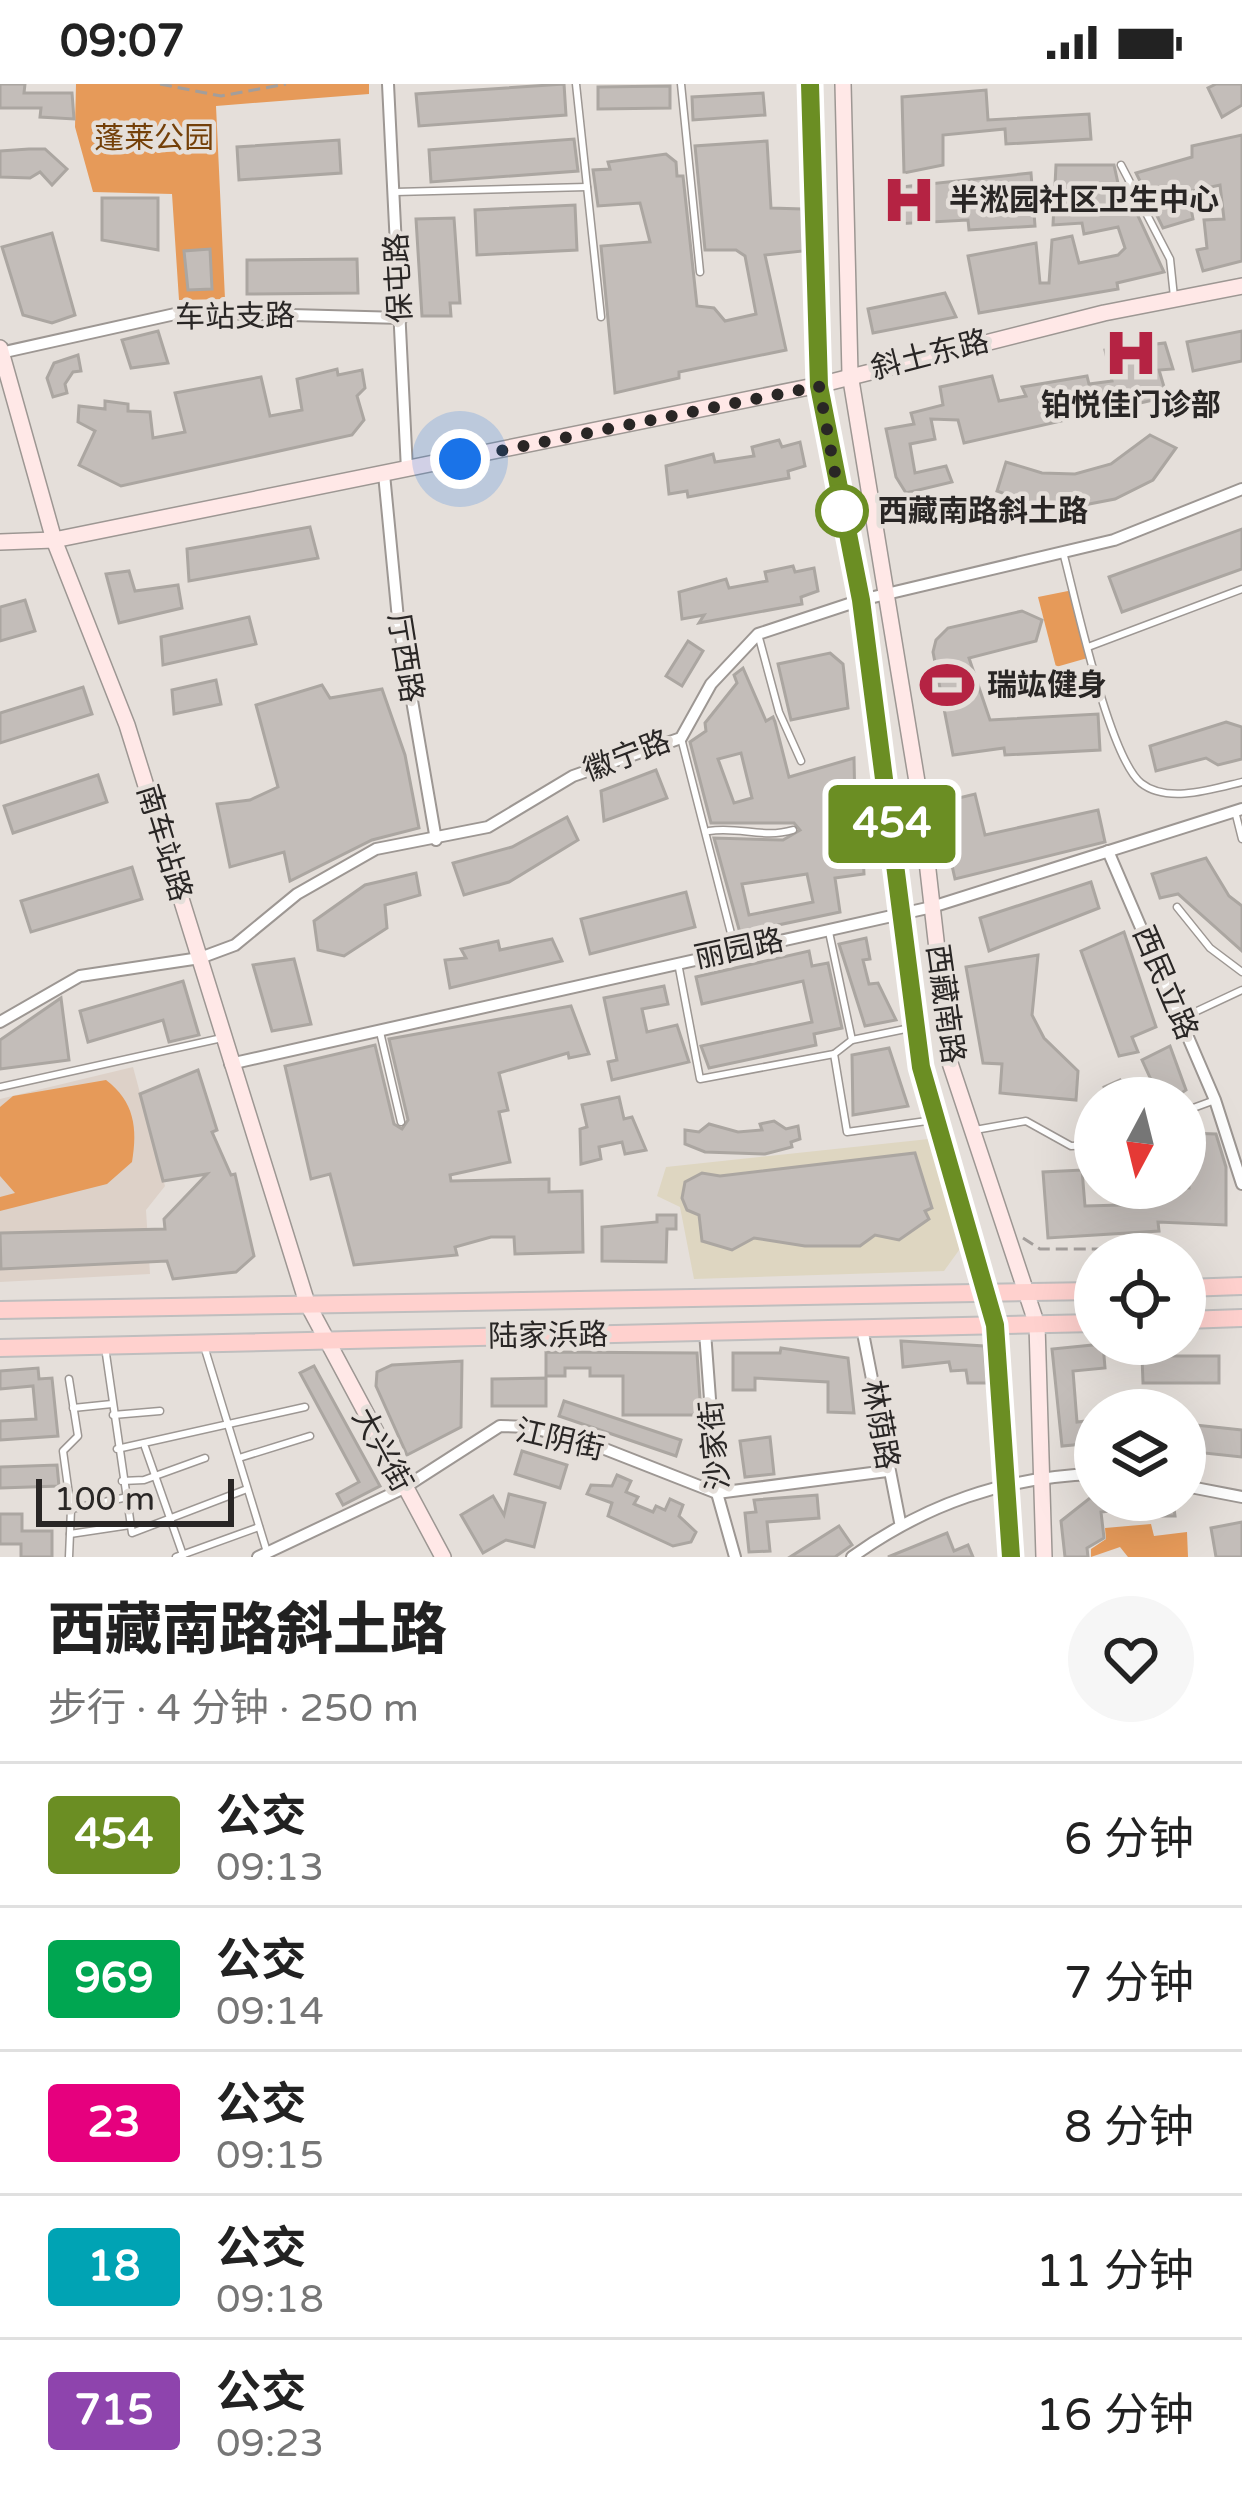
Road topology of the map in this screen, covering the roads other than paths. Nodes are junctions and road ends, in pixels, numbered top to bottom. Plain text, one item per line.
1 (388, 84) edge
2 (576, 84) edge
3 (681, 84) edge
4 (810, 84) edge
5 (843, 84) edge
6 (1120, 165) dead end
7 (587, 187) junction
8 (395, 192) junction
9 (700, 272) dead end
10 (1242, 286) edge
11 (1174, 297) junction
12 (601, 317) dead end
13 (402, 318) junction
14 (0, 351) edge
15 (850, 374) junction
16 (819, 386) junction
17 (407, 471) junction
18 (384, 474) junction
19 (1242, 489) edge
20 (54, 540) junction
21 (0, 542) edge
22 (1063, 552) junction
23 (1242, 589) edge
24 (887, 595) junction
25 (861, 600) junction
26 (758, 634) junction
27 (1088, 648) junction
28 (681, 738) junction
29 (801, 761) dead end
30 (1242, 782) edge
31 (1238, 810) edge
32 (793, 830) dead end
33 (708, 831) junction
34 (1242, 839) edge
35 (436, 840) junction
36 (1108, 851) junction
37 (932, 907) junction
38 (1177, 907) dead end
39 (902, 914) junction
40 (828, 930) junction
41 (735, 950) junction
42 (200, 958) junction
43 (678, 962) junction
44 (1242, 972) edge
45 (1242, 989) edge
46 (1180, 1019) junction
47 (0, 1022) edge
48 (916, 1027) junction
49 (380, 1030) junction
50 (222, 1037) junction
51 (852, 1040) junction
52 (834, 1054) junction
53 (230, 1064) junction
54 (0, 1087) edge
55 (1215, 1100) junction
56 (1206, 1103) edge
57 (934, 1120) junction
58 (401, 1122) dead end
59 (972, 1131) junction
60 (1074, 1146) edge
61 (1242, 1184) edge
62 (1242, 1286) edge
63 (1206, 1287) edge
64 (1074, 1292) edge
65 (988, 1293) junction
66 (1030, 1294) junction
67 (307, 1303) junction
68 (0, 1310) edge
69 (1242, 1318) edge
70 (1206, 1319) edge
71 (1074, 1324) edge
72 (995, 1325) junction
73 (1037, 1325) junction
74 (862, 1328) junction
75 (706, 1332) junction
76 (323, 1341) junction
77 (104, 1343) junction
78 (203, 1343) junction
79 (0, 1348) edge
80 (69, 1379) dead end
81 (112, 1404) junction
82 (305, 1407) dead end
83 (74, 1408) junction
84 (160, 1412) dead end
85 (113, 1415) junction
86 (227, 1425) junction
87 (310, 1436) dead end
88 (146, 1447) junction
89 (117, 1449) junction
90 (205, 1458) dead end
91 (237, 1458) junction
92 (887, 1471) junction
93 (156, 1475) junction
94 (1074, 1475) edge
95 (1041, 1476) junction
96 (121, 1481) junction
97 (1006, 1482) junction
98 (247, 1489) junction
99 (403, 1489) junction
100 (1206, 1490) edge
101 (717, 1493) junction
102 (123, 1498) junction
103 (1242, 1498) edge
104 (71, 1509) junction
105 (172, 1517) junction
106 (900, 1522) junction
107 (130, 1526) junction
108 (260, 1527) junction
109 (70, 1534) junction
110 (288, 1543) junction
111 (263, 1555) edge
112 (180, 1556) edge
113 (69, 1557) edge
114 (294, 1557) edge
115 (443, 1557) edge
116 (735, 1557) edge
117 (852, 1557) edge
118 (1011, 1557) edge
119 (1044, 1557) edge

1 - 8 street, 保屯路
2 - 7 lane
3 - 9 lane
4 - 16 main road, 西藏南路
5 - 15 main road, 西藏南路
6 - 11 lane
7 - 8 lane
7 - 12 lane
8 - 13 street, 保屯路
10 - 11 main road, 斜土东路
11 - 15 main road, 斜土东路
13 - 14 street, 车站支路
13 - 17 street, 保屯路
14 - 20 main road, 南车站路
15 - 16 main road, 斜土东路
15 - 24 main road, 西藏南路
16 - 17 main road, 斜土东路
16 - 25 main road, 西藏南路
17 - 18 main road, 斜土东路
18 - 20 main road, 斜土东路
18 - 35 street, 厅西路
19 - 22 street, 徽宁路
20 - 21 main road, 斜土东路
20 - 42 main road, 南车站路
22 - 24 street, 徽宁路
22 - 27 lane
23 - 27 lane
24 - 25 street, 徽宁路
24 - 37 main road, 西藏南路
25 - 26 street, 徽宁路
25 - 39 main road, 西藏南路
26 - 28 street, 徽宁路
26 - 29 lane
27 - 30 lane
28 - 33 lane
28 - 35 street, 徽宁路
31 - 34 lane
31 - 36 street, 丽园路
32 - 33 lane
33 - 41 lane
35 - 42 street, 徽宁路
36 - 37 street, 丽园路
36 - 46 street, 西民立路
37 - 39 street, 丽园路
37 - 59 main road, 西藏南路
38 - 44 lane
39 - 40 street, 丽园路
39 - 48 main road, 西藏南路
40 - 41 street, 丽园路
40 - 51 lane
41 - 43 street, 丽园路
42 - 47 street, 徽宁路
42 - 50 main road, 南车站路
43 - 49 street, 丽园路
43 - 52 lane
45 - 46 lane
46 - 55 street, 西民立路
48 - 51 lane
48 - 57 main road, 西藏南路
49 - 53 street, 丽园路
49 - 58 lane
50 - 53 main road, 南车站路
50 - 54 lane
51 - 52 lane
52 - 57 lane
53 - 67 main road, 南车站路
55 - 56 lane
55 - 61 street, 西民立路
57 - 65 main road, 西藏南路
59 - 60 lane
59 - 66 main road, 西藏南路
62 - 63 main road
64 - 66 main road, 陆家浜路
65 - 66 main road, 陆家浜路
65 - 67 main road, 陆家浜路
65 - 72 main road, 西藏南路
66 - 73 main road, 西藏南路
67 - 68 main road, 陆家浜路
67 - 76 main road, 南车站路
69 - 70 main road
71 - 73 main road, 陆家浜路
72 - 73 main road, 陆家浜路
72 - 74 main road, 陆家浜路
72 - 97 main road, 西藏南路
73 - 95 main road, 西藏南路
74 - 75 main road, 陆家浜路
74 - 92 street, 林荫路
75 - 76 main road, 陆家浜路
75 - 101 street, 沙家街
76 - 78 main road, 陆家浜路
76 - 99 main road, 大兴街
77 - 78 main road, 陆家浜路
77 - 79 main road, 陆家浜路
77 - 81 lane
78 - 86 lane
80 - 83 lane
81 - 83 lane
81 - 85 lane
82 - 86 lane
83 - 104 lane
84 - 85 lane
85 - 89 lane
86 - 88 lane
86 - 91 lane
87 - 91 lane
88 - 89 lane
88 - 93 lane
89 - 96 lane
90 - 93 lane
91 - 98 lane
92 - 101 street, 江阴街
92 - 106 street, 林荫路
93 - 96 lane
93 - 105 lane
94 - 95 street
95 - 97 street
95 - 119 main road, 西藏南路
96 - 102 lane
97 - 106 street
97 - 118 main road, 西藏南路
98 - 105 lane
98 - 108 lane
99 - 101 street, 江阴街
99 - 110 street, 江阴街
99 - 115 main road, 大兴街
100 - 103 street
101 - 116 street, 沙家街
102 - 104 lane
102 - 107 lane
104 - 109 lane
105 - 107 lane
105 - 112 lane
106 - 117 street
107 - 109 lane
108 - 111 lane
108 - 112 lane
109 - 113 lane
110 - 111 street, 江阴街
110 - 114 lane

